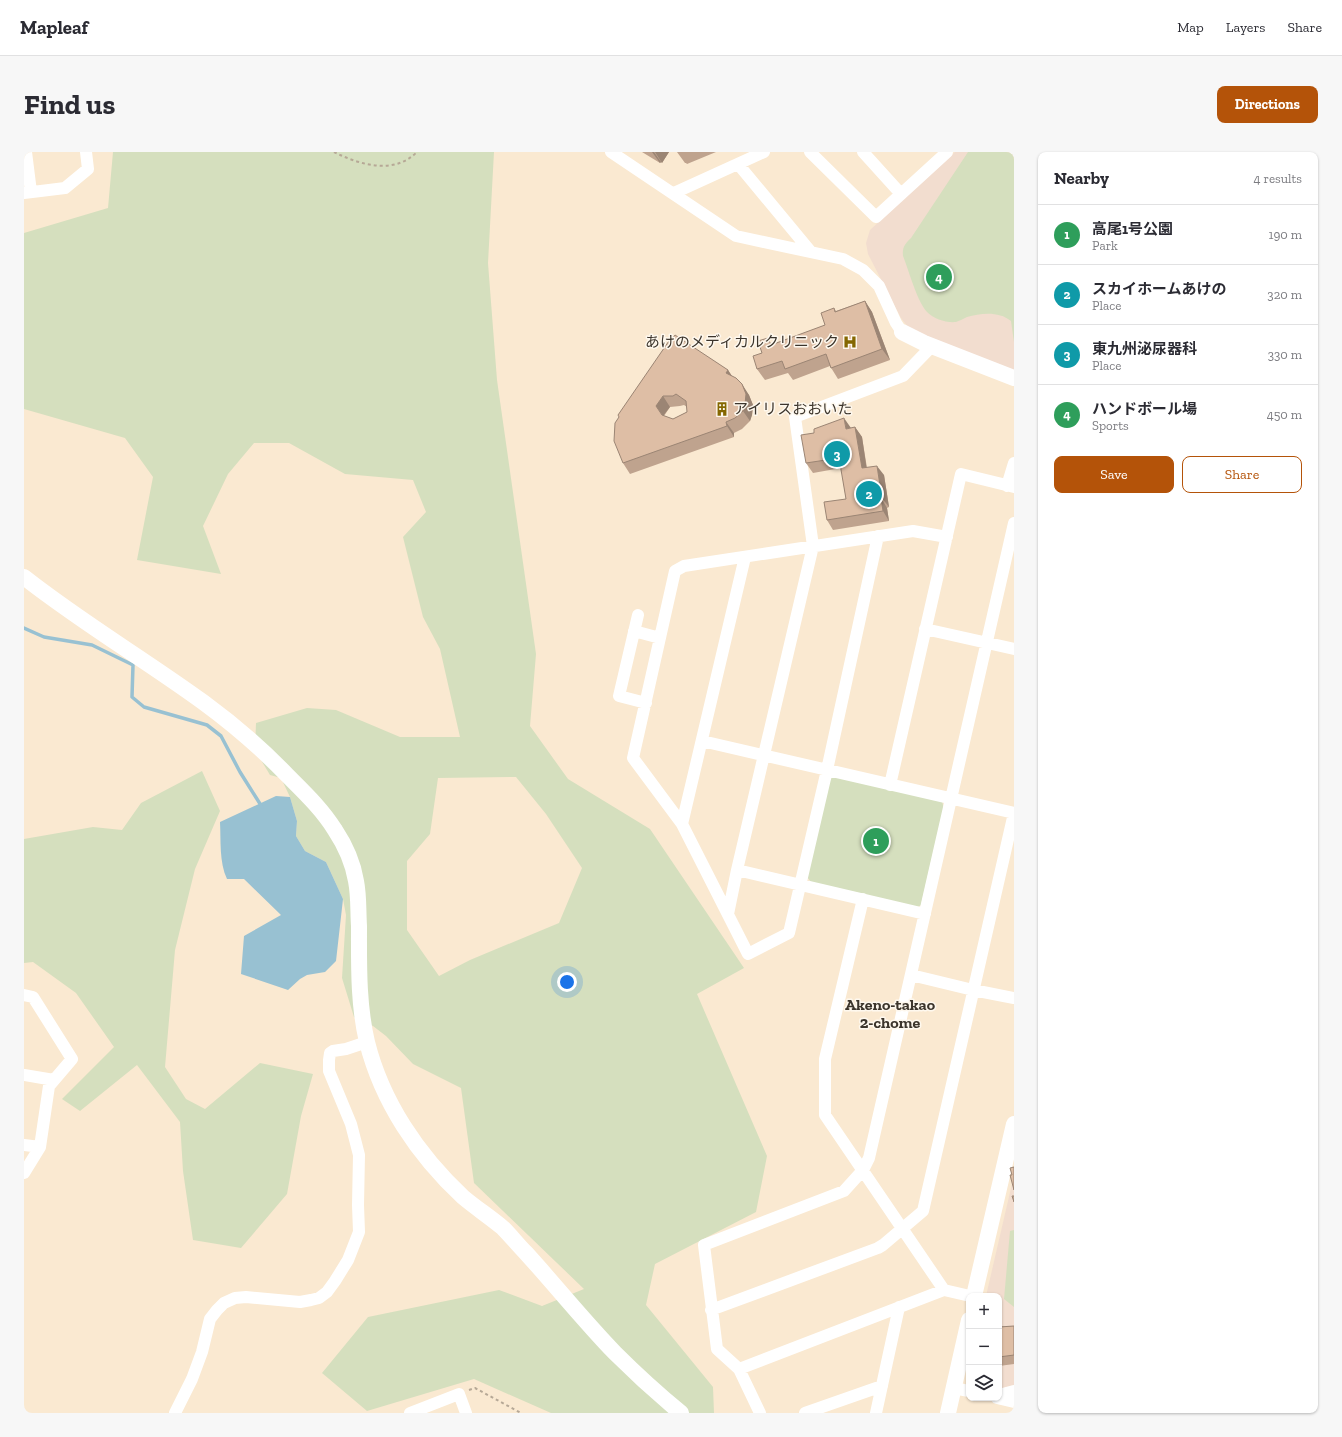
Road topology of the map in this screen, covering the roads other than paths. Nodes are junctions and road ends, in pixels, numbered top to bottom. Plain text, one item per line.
1 (26, 152) edge
2 (86, 152) edge
3 (611, 152) edge
4 (764, 152) edge
5 (810, 152) edge
6 (863, 152) edge
7 (947, 152) edge
8 (738, 164) junction
9 (28, 192) edge
10 (674, 193) junction
11 (901, 194) junction
12 (811, 252) junction
13 (902, 332) joint
14 (932, 346) junction
15 (1014, 378) edge
16 (1014, 463) edge
17 (1011, 486) edge
18 (1014, 523) edge
19 (878, 536) junction
20 (947, 537) junction
21 (813, 546) junction
22 (745, 557) junction
23 (24, 577) edge
24 (638, 615) dead end
25 (925, 629) junction
26 (634, 631) junction
27 (660, 638) junction
28 (986, 643) junction
29 (1014, 649) edge
30 (646, 703) junction
31 (702, 741) junction
32 (764, 756) junction
33 (827, 770) junction
34 (890, 784) junction
35 (951, 799) junction
36 (1014, 813) edge
37 (682, 824) junction
38 (737, 870) junction
39 (800, 885) junction
40 (863, 899) junction
41 (728, 914) junction
42 (925, 914) junction
43 (911, 975) junction
44 (973, 990) junction
45 (24, 995) edge
46 (1014, 998) edge
47 (367, 1042) junction
48 (24, 1075) edge
49 (54, 1080) junction
50 (1014, 1124) edge
51 (24, 1145) edge
52 (40, 1147) junction
53 (863, 1170) junction
54 (24, 1173) edge
55 (903, 1229) junction
56 (944, 1290) junction
57 (975, 1293) edge
58 (966, 1295) edge
59 (899, 1307) junction
60 (711, 1310) junction
61 (967, 1329) edge
62 (739, 1369) junction
63 (882, 1386) junction
64 (954, 1388) junction
65 (966, 1390) edge
66 (1014, 1391) edge
67 (1002, 1393) edge
68 (1002, 1399) edge
69 (1014, 1402) edge
70 (175, 1413) edge
71 (410, 1413) edge
72 (466, 1413) edge
73 (681, 1413) edge
74 (760, 1413) edge
75 (805, 1413) edge
76 (876, 1413) edge
77 (948, 1413) edge

1 - 9 street
2 - 9 street
3 - 10 street
4 - 8 street
5 - 11 street
6 - 11 street
7 - 11 street
8 - 10 street
8 - 12 street
10 - 12 street
12 - 13 street
13 - 14 street
14 - 15 street
14 - 21 street
16 - 17 street
17 - 20 street
18 - 28 street
19 - 20 street
19 - 21 street
19 - 33 street
20 - 25 street
21 - 22 street
21 - 32 street
22 - 27 street
22 - 31 street
23 - 47 street
24 - 26 street
25 - 28 street
25 - 34 street
26 - 27 street
26 - 30 street
27 - 30 street
28 - 29 street
28 - 35 street
30 - 37 street
31 - 32 street
31 - 37 street
32 - 33 street
32 - 38 street
33 - 34 street
33 - 39 street
34 - 35 street
35 - 36 street
35 - 42 street
36 - 44 street
37 - 41 street
38 - 39 street
38 - 41 street
39 - 40 street
39 - 41 street
40 - 42 street
40 - 53 street
42 - 43 street
43 - 44 street
43 - 53 street
44 - 46 street
44 - 55 street
45 - 49 street
47 - 70 street
47 - 73 street
48 - 49 street
49 - 52 street
50 - 57 street
51 - 52 street
52 - 54 street
53 - 55 street
53 - 60 street
55 - 56 street
55 - 60 street
56 - 58 street
56 - 59 street
59 - 62 street
59 - 63 street
60 - 62 street
61 - 64 street
62 - 74 street
63 - 75 street
63 - 76 street
64 - 65 street
64 - 77 street
66 - 67 street
68 - 69 street
71 - 72 street

